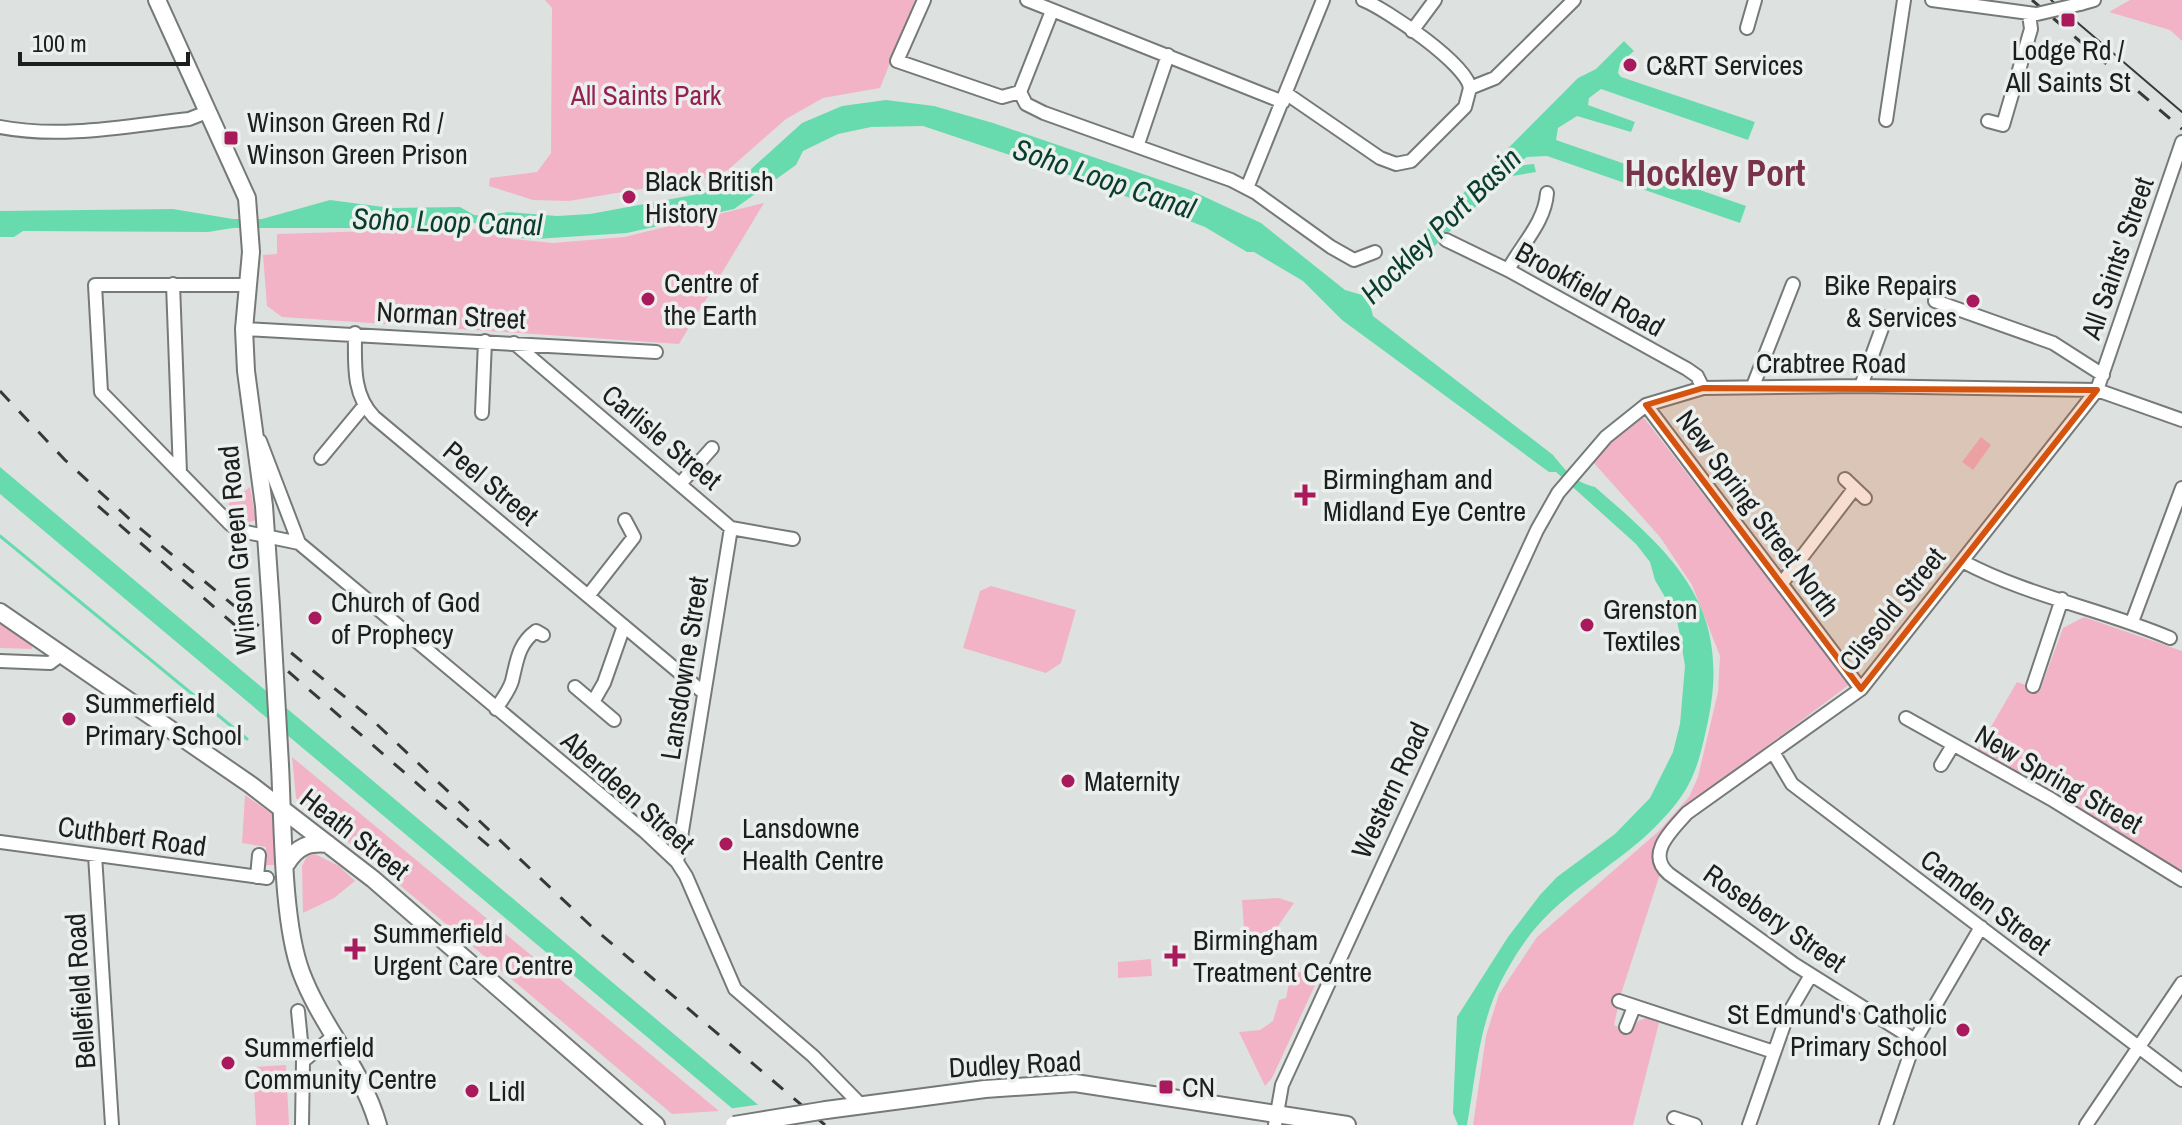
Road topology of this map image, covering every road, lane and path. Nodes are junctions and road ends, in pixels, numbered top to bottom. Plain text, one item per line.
1 (157, 0) edge
2 (924, 0) edge
3 (1027, 0) edge
4 (1064, 0) edge
5 (1323, 0) edge
6 (1363, 0) edge
7 (1435, 0) edge
8 (1574, 0) edge
9 (1755, 0) edge
10 (1904, 0) edge
11 (1932, 0) edge
12 (2094, 0) edge
13 (1055, 12) junction
14 (2033, 14) junction
15 (1747, 28) dead end
16 (1412, 31) junction
17 (1168, 55) junction
18 (1470, 88) junction
19 (1020, 92) junction
20 (1285, 98) junction
21 (207, 112) junction
22 (1886, 120) dead end
23 (1988, 121) dead end
24 (0, 127) edge
25 (2182, 142) edge
26 (1138, 144) junction
27 (1247, 188) junction
28 (1547, 193) dead end
29 (1446, 240) dead end
30 (1375, 252) dead end
31 (1508, 270) junction
32 (173, 284) junction
33 (1793, 284) dead end
34 (247, 285) junction
35 (1935, 301) dead end
36 (1888, 324) dead end
37 (244, 329) junction
38 (355, 333) junction
39 (485, 341) junction
40 (514, 343) junction
41 (656, 352) dead end
42 (2103, 375) junction
43 (1753, 386) junction
44 (1861, 386) junction
45 (1703, 388) junction
46 (2097, 390) junction
47 (1646, 405) junction
48 (364, 406) junction
49 (249, 412) junction
50 (482, 413) dead end
51 (2182, 420) edge
52 (712, 448) dead end
53 (1588, 457) joint
54 (321, 458) dead end
55 (180, 473) junction
56 (680, 484) junction
57 (2182, 488) edge
58 (1865, 498) dead end
59 (625, 520) dead end
60 (731, 528) junction
61 (267, 536) junction
62 (793, 539) dead end
63 (299, 543) junction
64 (1962, 561) junction
65 (1782, 583) junction
66 (588, 596) junction
67 (2062, 599) junction
68 (0, 612) edge
69 (2132, 622) junction
70 (624, 626) junction
71 (543, 635) dead end
72 (2170, 638) dead end
73 (62, 654) junction
74 (0, 661) edge
75 (2023, 665) dead end
76 (2038, 670) junction
77 (2033, 686) dead end
78 (575, 687) dead end
79 (1861, 689) junction
80 (704, 693) junction
81 (593, 702) junction
82 (496, 709) junction
83 (1906, 718) dead end
84 (614, 720) dead end
85 (1953, 745) junction
86 (1773, 752) junction
87 (1941, 765) dead end
88 (283, 810) junction
89 (0, 842) edge
90 (328, 844) junction
91 (1658, 854) joint
92 (95, 855) junction
93 (259, 855) dead end
94 (677, 862) junction
95 (287, 863) junction
96 (2182, 880) edge
97 (1981, 927) junction
98 (1811, 975) junction
99 (2182, 983) edge
100 (1619, 1001) dead end
101 (2177, 1002) edge
102 (1634, 1007) junction
103 (298, 1011) dead end
104 (1626, 1027) dead end
105 (334, 1036) junction
106 (1915, 1040) junction
107 (2139, 1049) junction
108 (1774, 1052) junction
109 (303, 1061) junction
110 (2182, 1080) edge
111 (861, 1105) junction
112 (1276, 1118) edge
113 (1674, 1118) dead end
114 (2093, 1123) edge
115 (112, 1125) edge
116 (302, 1125) edge
117 (378, 1125) edge
118 (656, 1125) edge
119 (734, 1125) edge
120 (1347, 1125) edge
121 (1695, 1125) edge
122 (1749, 1125) edge
123 (1886, 1125) edge

1 - 21 main road
2 - 19 street
3 - 13 street
4 - 13 street
5 - 20 street
6 - 16 street
7 - 16 street
8 - 18 street
9 - 15 street
10 - 22 street
11 - 14 street
12 - 14 street, bridge
13 - 17 street
13 - 19 street
14 - 23 street
16 - 18 street
17 - 20 street
17 - 26 street
18 - 20 street
19 - 26 street
20 - 27 street
21 - 24 street
21 - 34 main road, Winson Green Road
25 - 42 street, All Saints' Street
26 - 27 street
27 - 30 street
28 - 31 street
29 - 31 street, Brookfield Road
31 - 45 street, Brookfield Road
32 - 34 street
32 - 55 street
32 - 55 street, Aberdeen Street
33 - 43 street
34 - 37 main road, Winson Green Road
35 - 42 street
36 - 44 street
37 - 38 street, Norman Street
37 - 49 main road, Winson Green Road
38 - 39 street, Norman Street
38 - 48 street
39 - 40 street, Norman Street
39 - 50 street
40 - 41 street, Norman Street
40 - 56 street, Carlisle Street
42 - 46 street, All Saints' Street
43 - 44 street, Crabtree Road
43 - 45 street, Crabtree Road
44 - 46 street, Crabtree Road
45 - 47 street, Crabtree Road
46 - 51 street, Crabtree Road
46 - 64 street, Clissold Street
47 - 53 street, Crabtree Road
47 - 65 street, New Spring Street North
48 - 54 street
48 - 66 street, Peel Street
49 - 61 main road, Winson Green Road
49 - 63 street
52 - 56 street
53 - 112 street, Western Road
55 - 61 street, Aberdeen Street
56 - 60 street, Carlisle Street
57 - 69 street
58 - 65 street
59 - 66 street
60 - 62 street, Carlisle Street
60 - 80 street, Lansdowne Street
61 - 63 street, Aberdeen Street
61 - 88 main road, Winson Green Road, bridge
63 - 82 street, Aberdeen Street
64 - 67 street
64 - 79 street, Clissold Street
65 - 79 street, New Spring Street North
66 - 70 street, Peel Street
67 - 69 street
67 - 76 street
68 - 73 main road, Heath Street
69 - 72 street
70 - 80 street, Peel Street
70 - 81 street
71 - 82 street
73 - 74 street
73 - 88 main road, Heath Street
75 - 76 street
76 - 77 street
78 - 81 street, Aberdeen Street
79 - 86 street, Clissold Street
80 - 94 street, Lansdowne Street
81 - 84 street, Aberdeen Street
82 - 94 street, Aberdeen Street
83 - 85 street, New Spring Street
85 - 87 street, New Spring Street
85 - 96 street, New Spring Street
86 - 91 street, Clissold Street
86 - 97 street, Camden Street
88 - 90 main road, Heath Street
88 - 95 main road, Winson Green Road
89 - 92 street, Cuthbert Road
90 - 95 main road
90 - 118 main road, Heath Street
91 - 98 street, Rosebery Street
92 - 93 street, Cuthbert Road
92 - 115 street, Bellefield Road
94 - 111 street, Aberdeen Street
95 - 105 main road, Winson Green Road
97 - 106 street
97 - 107 street, Camden Street
98 - 106 street, Rosebery Street
98 - 108 street
99 - 101 street
100 - 102 street
101 - 107 street
102 - 104 street
102 - 108 street
103 - 109 street
105 - 109 street
105 - 117 main road, Winson Green Road
106 - 123 street
107 - 110 street, Camden Street
107 - 114 street
108 - 122 street
109 - 116 street
111 - 112 main road, Dudley Road
111 - 119 main road, Dudley Road, bridge
112 - 120 main road, Dudley Road
113 - 121 street

